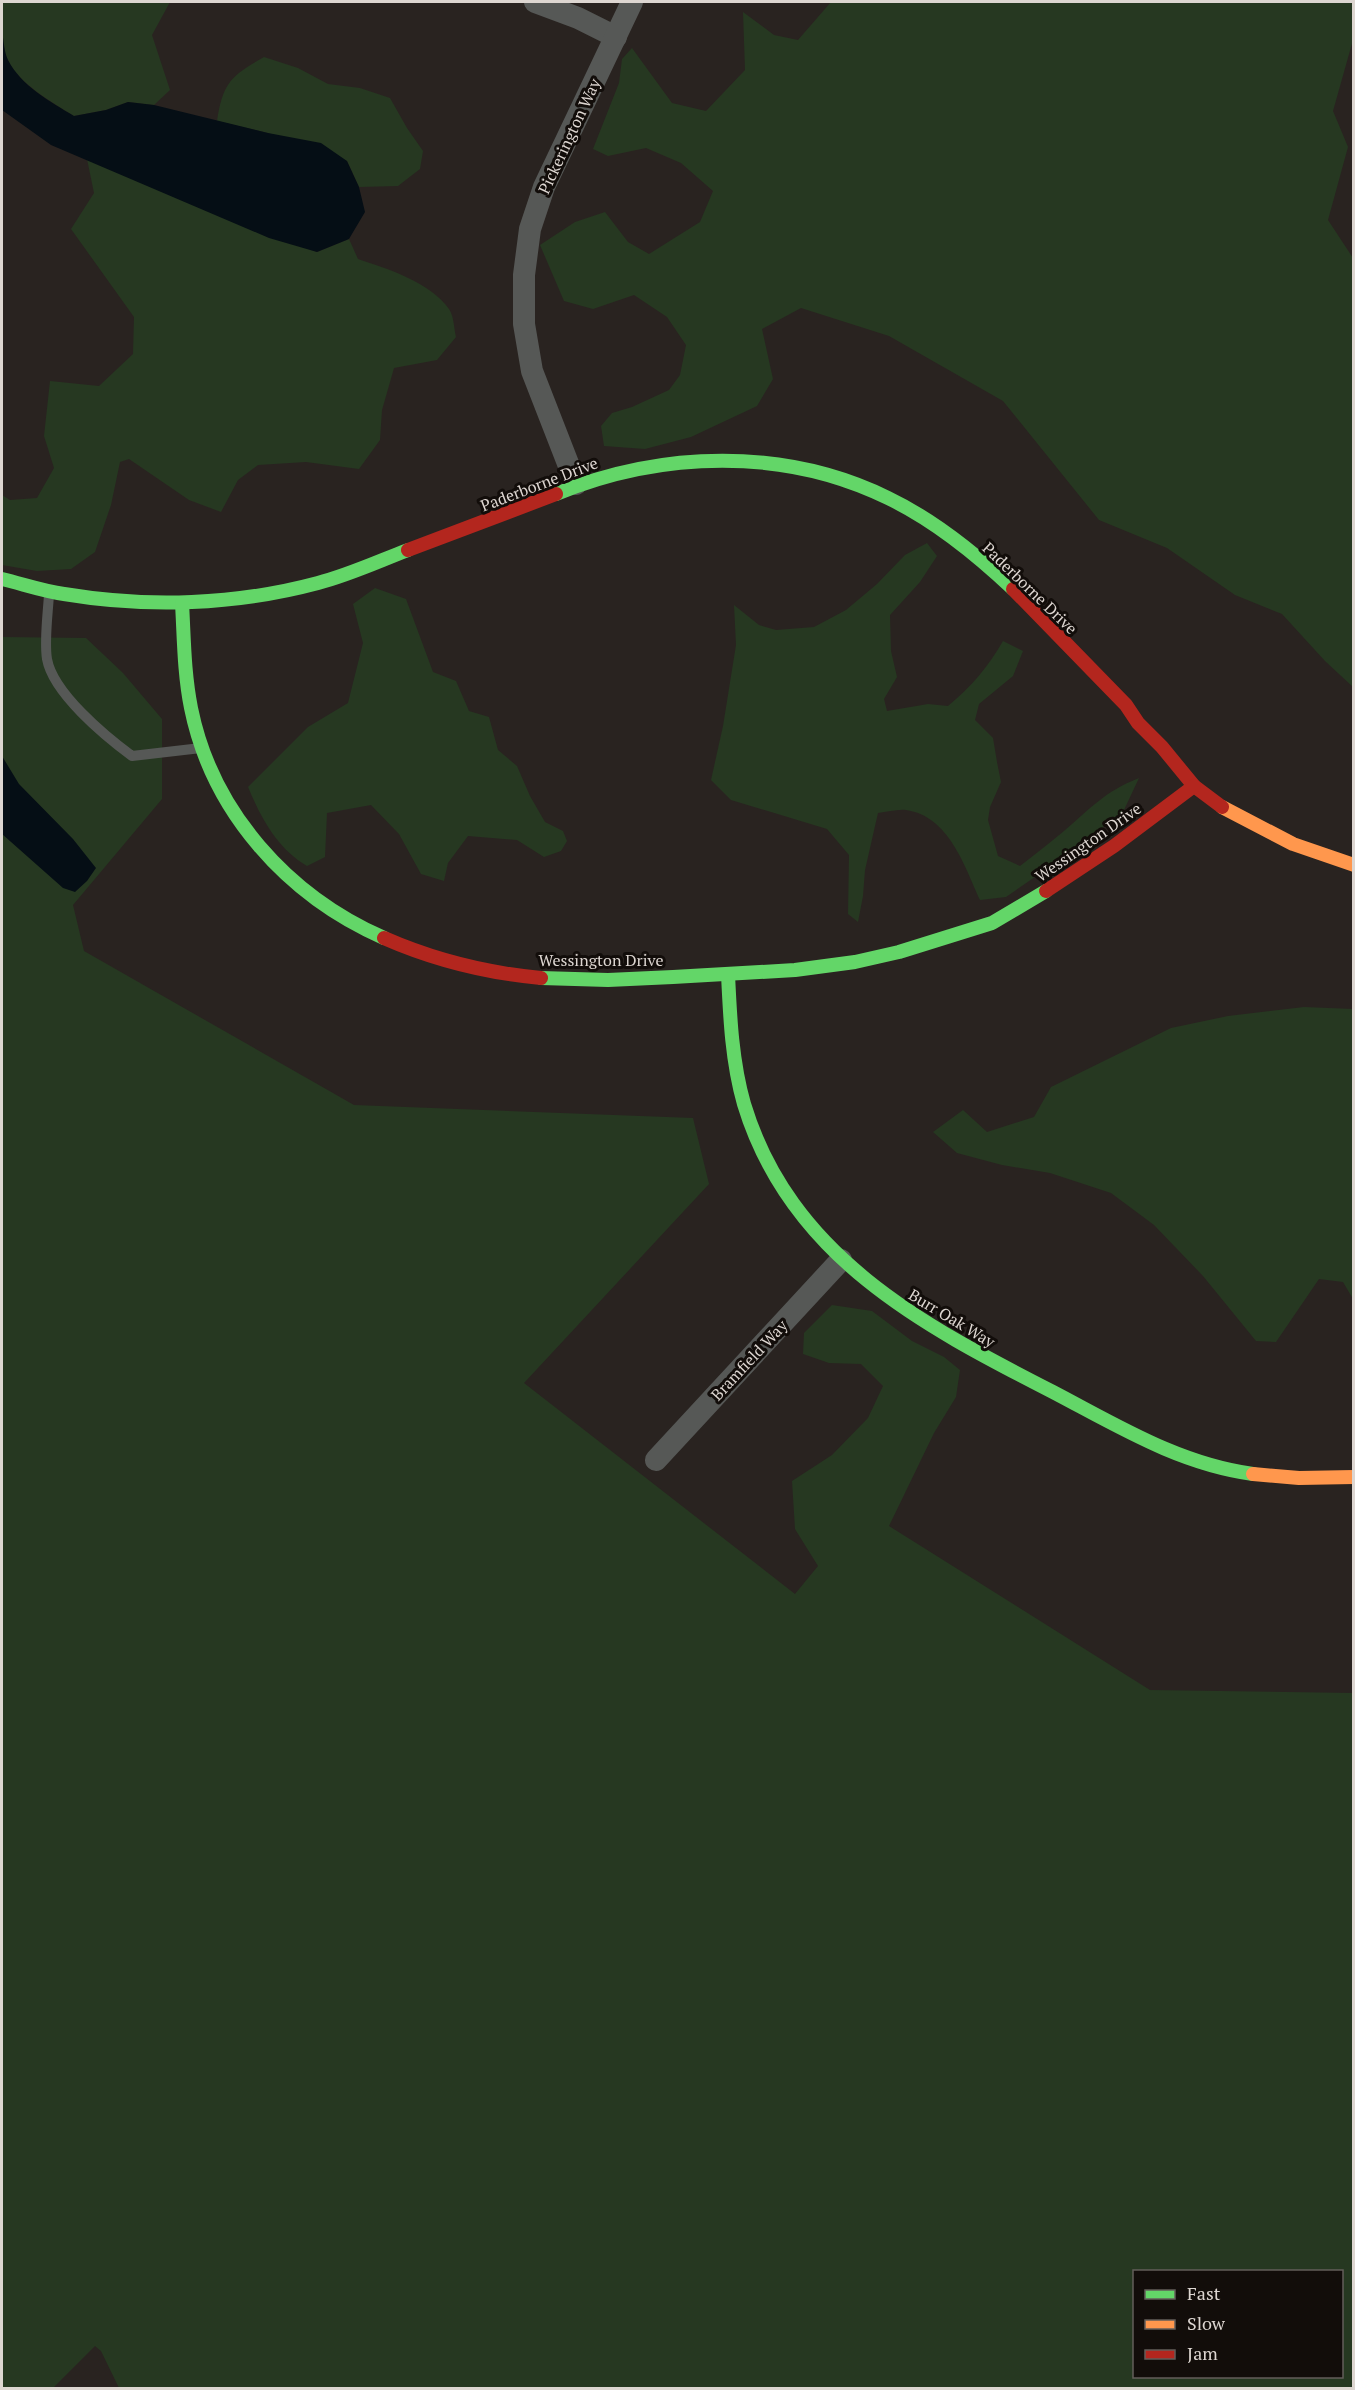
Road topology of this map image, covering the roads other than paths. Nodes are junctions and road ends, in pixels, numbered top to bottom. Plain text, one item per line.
1 (535, 2) edge
2 (632, 2) edge
3 (616, 37) junction
4 (576, 484) junction
5 (2, 579) edge
6 (49, 590) junction
7 (182, 603) junction
8 (202, 748) junction
9 (1194, 786) junction
10 (1353, 865) edge
11 (728, 974) junction
12 (841, 1260) junction
13 (656, 1460) dead end
14 (1353, 1476) edge

1 - 3 street
2 - 3 street, Pickerington Way
3 - 4 street, Pickerington Way
4 - 7 street, Paderborne Drive
4 - 9 street, Paderborne Drive
5 - 6 street, Paderborne Drive
6 - 7 street, Paderborne Drive
6 - 8 lane
7 - 8 street, Wessington Drive
8 - 11 street, Wessington Drive
9 - 10 street, Paderborne Drive
9 - 11 street, Wessington Drive
11 - 12 street, Burr Oak Way
12 - 13 street, Bramfield Way
12 - 14 street, Burr Oak Way

